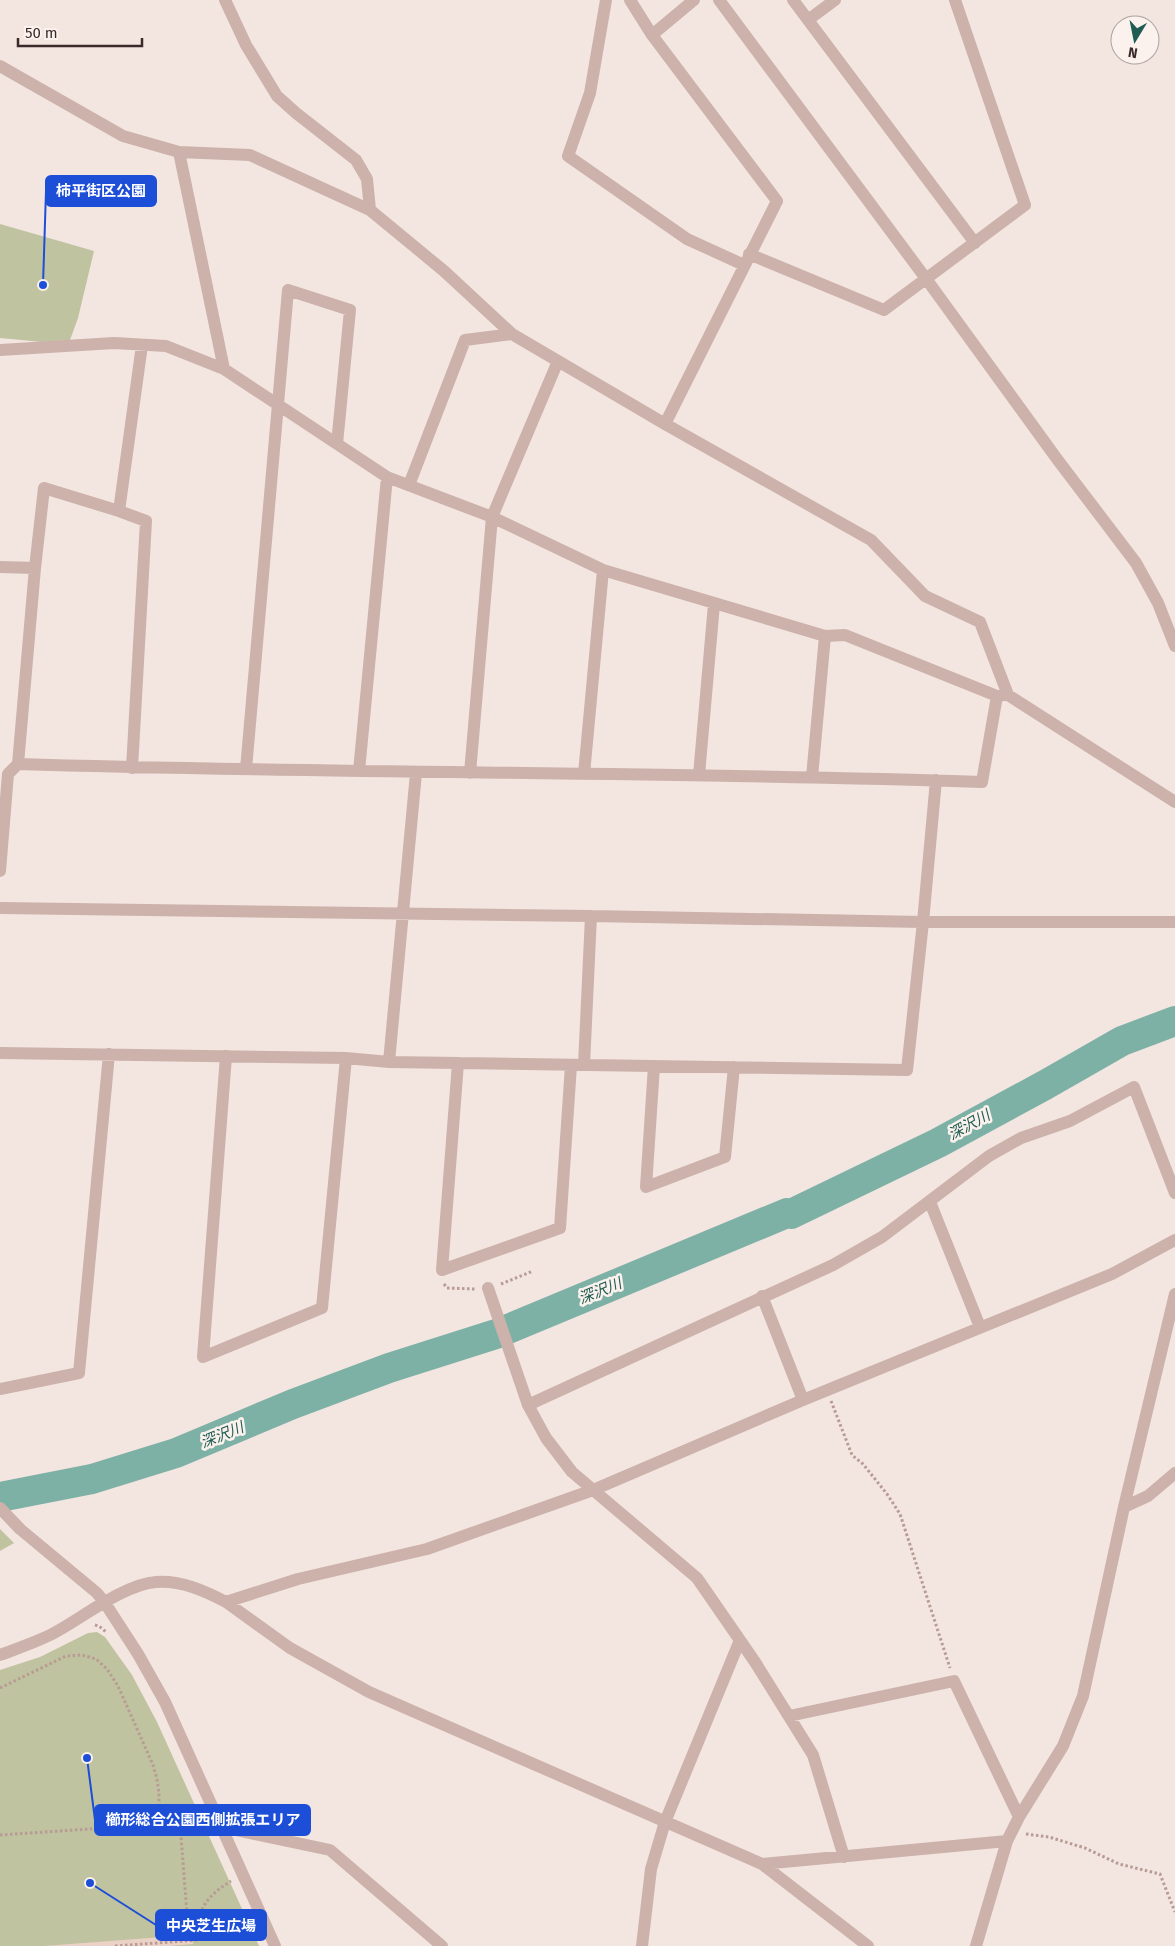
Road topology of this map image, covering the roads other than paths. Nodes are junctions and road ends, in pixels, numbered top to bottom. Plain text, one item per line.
1 (225, 0) edge
2 (606, 0) edge
3 (630, 0) edge
4 (694, 0) edge
5 (719, 0) edge
6 (793, 0) edge
7 (835, 0) edge
8 (955, 0) edge
9 (808, 20) junction
10 (652, 35) junction
11 (0, 66) edge
12 (179, 152) junction
13 (370, 210) junction
14 (976, 242) junction
15 (747, 259) junction
16 (927, 280) junction
17 (512, 334) junction
18 (142, 345) junction
19 (0, 350) edge
20 (558, 361) junction
21 (224, 369) junction
22 (277, 405) junction
23 (665, 424) junction
24 (337, 444) junction
25 (387, 477) junction
26 (409, 485) junction
27 (118, 511) junction
28 (492, 517) junction
29 (0, 567) edge
30 (35, 568) junction
31 (603, 570) junction
32 (714, 604) junction
33 (825, 636) junction
34 (1175, 646) edge
35 (1002, 695) junction
36 (18, 764) junction
37 (132, 768) junction
38 (246, 769) junction
39 (359, 771) junction
40 (470, 772) junction
41 (416, 773) junction
42 (584, 774) junction
43 (699, 775) junction
44 (812, 777) junction
45 (936, 780) junction
46 (1175, 802) edge
47 (0, 871) edge
48 (0, 908) edge
49 (402, 913) junction
50 (591, 916) junction
51 (923, 922) junction
52 (1175, 922) edge
53 (0, 1053) edge
54 (109, 1054) junction
55 (226, 1056) junction
56 (346, 1058) junction
57 (389, 1062) junction
58 (458, 1063) junction
59 (577, 1065) junction
60 (654, 1066) junction
61 (734, 1068) junction
62 (1175, 1193) edge
63 (930, 1202) junction
64 (1175, 1240) edge
65 (488, 1288) dead end
66 (1175, 1294) edge
67 (762, 1296) junction
68 (980, 1327) junction
69 (0, 1390) edge
70 (803, 1400) junction
71 (528, 1405) junction
72 (1175, 1473) edge
73 (593, 1490) junction
74 (1124, 1507) junction
75 (0, 1508) edge
76 (226, 1602) junction
77 (106, 1603) junction
78 (740, 1640) junction
79 (0, 1655) edge
80 (789, 1716) junction
81 (1019, 1817) junction
82 (665, 1822) junction
83 (222, 1826) junction
84 (1010, 1836) junction
85 (844, 1857) junction
86 (762, 1864) junction
87 (275, 1946) edge
88 (442, 1946) edge
89 (642, 1946) edge
90 (868, 1946) edge
91 (976, 1946) edge

1 - 13 street
2 - 15 street
3 - 10 street
4 - 10 street
5 - 16 street
6 - 9 street
7 - 9 street
8 - 14 street
9 - 14 street
10 - 15 street
11 - 12 street
12 - 13 street
12 - 21 street
13 - 17 street
14 - 16 street
15 - 16 street
15 - 23 street
16 - 34 street
17 - 20 street
17 - 26 street
18 - 19 street
18 - 21 street
18 - 27 street
20 - 23 street
20 - 28 street
21 - 22 street
22 - 24 street
22 - 24 street
22 - 38 street
23 - 35 street
24 - 25 street
25 - 26 street
25 - 39 street
26 - 28 street
27 - 30 street
27 - 37 street
28 - 31 street
28 - 40 street
29 - 30 street
30 - 36 street
31 - 32 street
31 - 42 street
32 - 33 street
32 - 43 street
33 - 35 street
33 - 44 street
35 - 45 street
35 - 46 street
36 - 37 street
36 - 47 street
37 - 38 street
38 - 39 street
39 - 41 street
40 - 41 street
40 - 42 street
41 - 49 street
42 - 43 street
43 - 44 street
44 - 45 street
45 - 51 street
48 - 49 street
49 - 50 street
49 - 57 street
50 - 51 street
50 - 59 street
51 - 52 street
51 - 61 street
53 - 54 street
54 - 55 street
54 - 69 street
55 - 56 street
55 - 56 street
56 - 57 street
57 - 58 street
58 - 59 street
58 - 59 street
59 - 60 street
60 - 61 street
60 - 61 street
62 - 63 street
63 - 67 street
63 - 68 street
64 - 68 street
65 - 71 street
66 - 74 street
67 - 70 street
67 - 71 street
68 - 70 street
70 - 73 street
71 - 73 street
72 - 74 street
73 - 76 street
73 - 78 street
74 - 81 street
75 - 77 street
76 - 77 street
76 - 82 street
77 - 79 street
77 - 83 street
78 - 80 street
78 - 82 street
80 - 81 street
80 - 85 street
81 - 84 street
82 - 86 street
82 - 89 street
83 - 87 street
83 - 88 street
84 - 85 street
84 - 91 street
85 - 86 street
86 - 90 street

